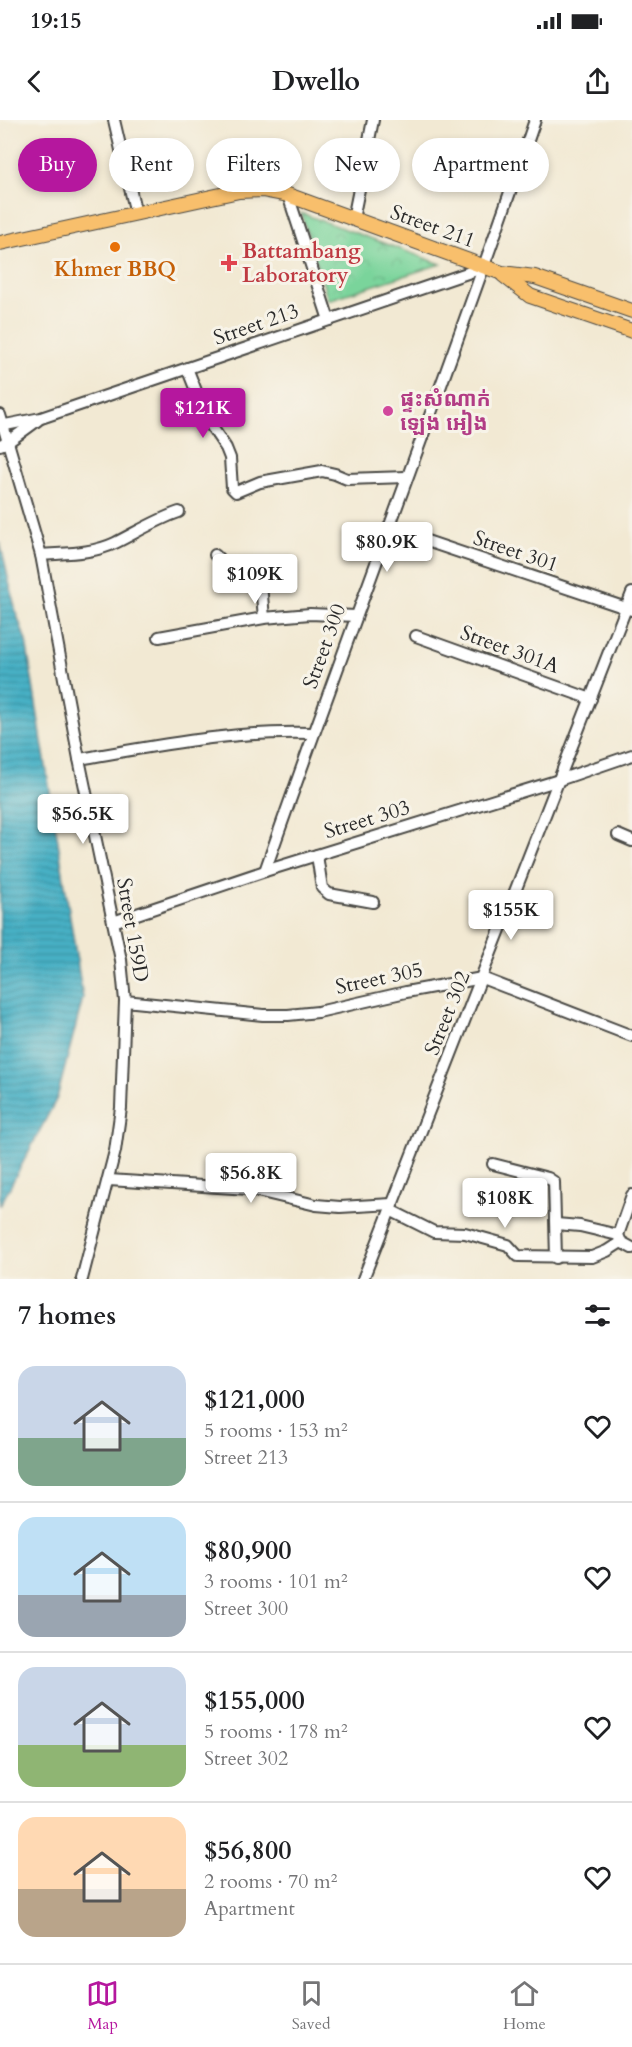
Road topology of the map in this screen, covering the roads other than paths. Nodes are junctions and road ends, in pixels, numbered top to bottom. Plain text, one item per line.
1 (114, 120) edge
2 (373, 120) edge
3 (535, 120) edge
4 (288, 195) junction
5 (136, 214) junction
6 (353, 219) junction
7 (0, 243) edge
8 (484, 267) junction
9 (502, 273) junction
10 (632, 311) edge
11 (329, 320) junction
12 (632, 331) edge
13 (187, 368) junction
14 (41, 418) junction
15 (1, 422) edge
16 (4, 444) edge
17 (406, 477) junction
18 (179, 512) dead end
19 (388, 528) junction
20 (40, 555) junction
21 (215, 555) dead end
22 (632, 593) edge
23 (629, 609) edge
24 (356, 616) junction
25 (264, 618) junction
26 (416, 636) dead end
27 (159, 637) dead end
28 (591, 699) junction
29 (313, 733) junction
30 (632, 755) edge
31 (79, 759) junction
32 (559, 780) junction
33 (618, 835) dead end
34 (632, 841) edge
35 (317, 855) junction
36 (265, 871) junction
37 (373, 902) dead end
38 (113, 922) junction
39 (482, 978) junction
40 (124, 1001) junction
41 (632, 1036) edge
42 (493, 1164) dead end
43 (109, 1180) junction
44 (632, 1195) edge
45 (391, 1207) junction
46 (556, 1224) junction
47 (620, 1238) junction
48 (632, 1248) edge
49 (555, 1258) junction
50 (82, 1279) edge
51 (363, 1279) edge

1 - 5 street
2 - 6 street
3 - 8 street, Street 300
4 - 5 main road, Street 211
4 - 6 main road, Street 211
4 - 11 street
5 - 7 main road, Street 211
6 - 8 main road, Street 211
8 - 9 main road, Street 211
8 - 11 street, Street 213
8 - 17 street, Street 300
9 - 10 main road, Street 211
9 - 12 main road, Street 211
11 - 13 street, Street 213
13 - 14 street, Street 213
13 - 17 street
14 - 15 street, Street 213
14 - 16 street, Street 213
15 - 16 street, Street 159D
16 - 20 street, Street 159D
17 - 19 street, Street 300
18 - 20 street
19 - 23 street, Street 301
19 - 24 street, Street 300
20 - 31 street, Street 159D
21 - 25 street
22 - 23 street, Street 302
23 - 28 street, Street 302
24 - 25 street
24 - 29 street, Street 300
25 - 27 street
26 - 28 street, Street 301A
28 - 32 street, Street 302
29 - 31 street
29 - 36 street, Street 300
30 - 32 street, Street 303
31 - 38 street, Street 159D
32 - 35 street, Street 303
32 - 39 street, Street 302
33 - 34 street
35 - 36 street, Street 303
35 - 37 street
36 - 38 street, Street 303
38 - 40 street, Street 159D
39 - 40 street, Street 305
39 - 41 street
39 - 45 street, Street 302
40 - 43 street, Street 159D
42 - 46 street
43 - 45 street
43 - 50 street, Street 159D
44 - 47 street
45 - 49 street
45 - 51 street, Street 302
46 - 47 street
46 - 49 street
47 - 48 street
47 - 49 street

